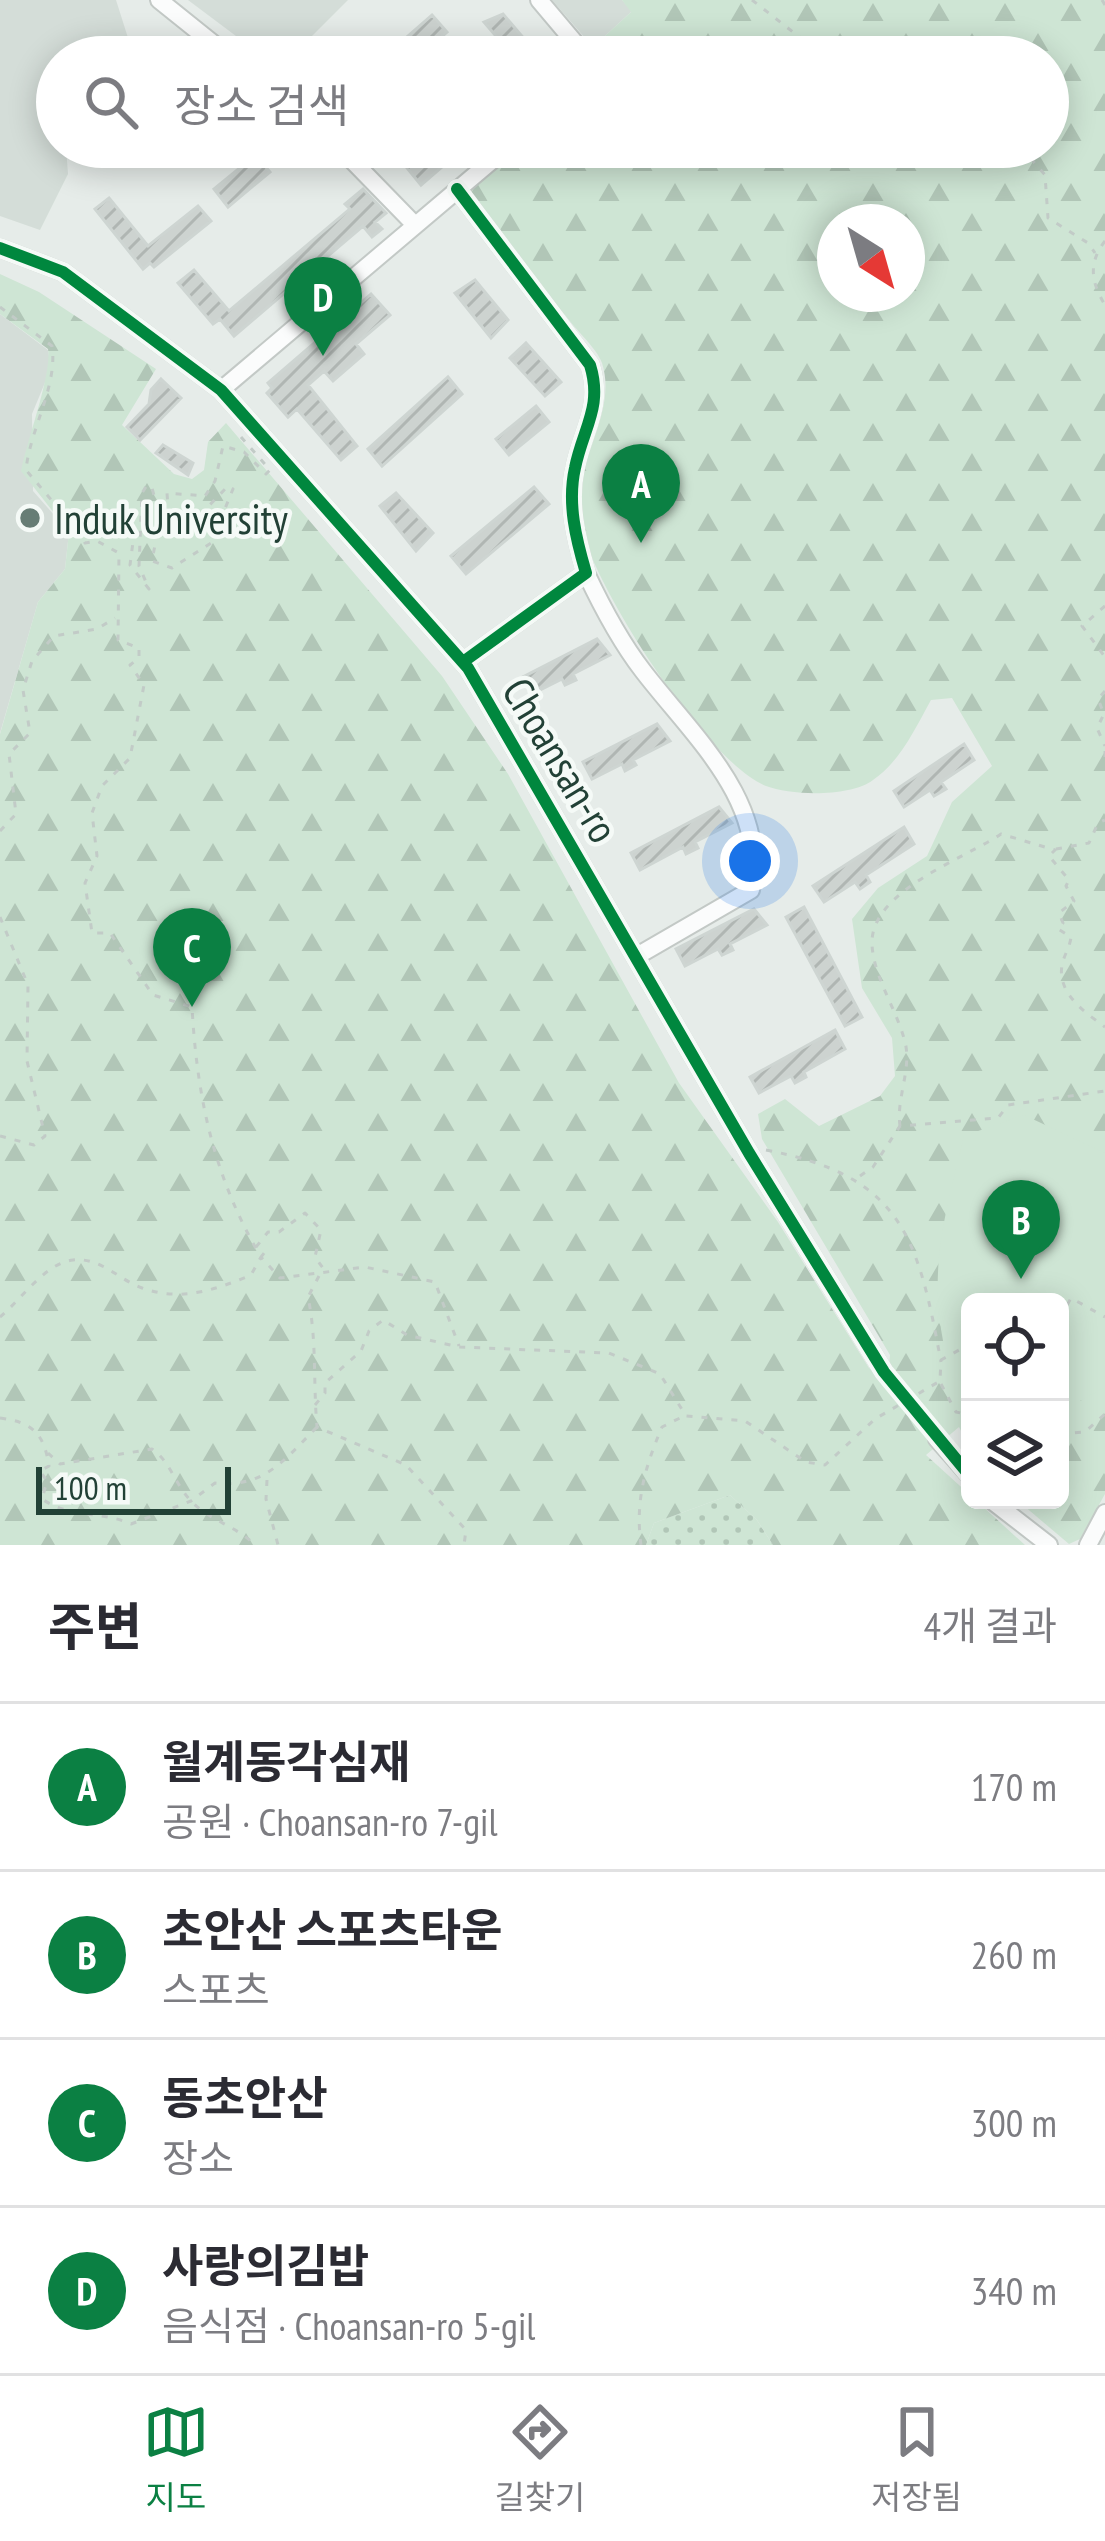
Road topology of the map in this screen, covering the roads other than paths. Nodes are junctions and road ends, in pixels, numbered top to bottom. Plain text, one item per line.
1 (159, 0) edge
2 (539, 0) edge
3 (204, 36) edge
4 (569, 36) edge
5 (359, 168) edge
6 (483, 168) edge
7 (458, 189) junction
8 (415, 225) junction
9 (0, 248) edge
10 (221, 390) junction
11 (586, 573) junction
12 (463, 662) junction
13 (637, 956) junction
14 (884, 1372) tunnel mouth
15 (937, 1439) tunnel mouth
16 (961, 1467) edge
17 (1002, 1509) edge
18 (1105, 1513) edge
19 (1048, 1545) edge
20 (1088, 1545) edge

1 - 3 street
2 - 4 street
5 - 8 street
6 - 7 street
7 - 8 street
7 - 11 street
8 - 10 street
9 - 10 street, Choansan-ro
10 - 12 street, Choansan-ro
11 - 12 street
11 - 13 street
12 - 13 street, Choansan-ro
13 - 14 street, Choansan-ro
15 - 16 street
17 - 19 street
18 - 20 street

